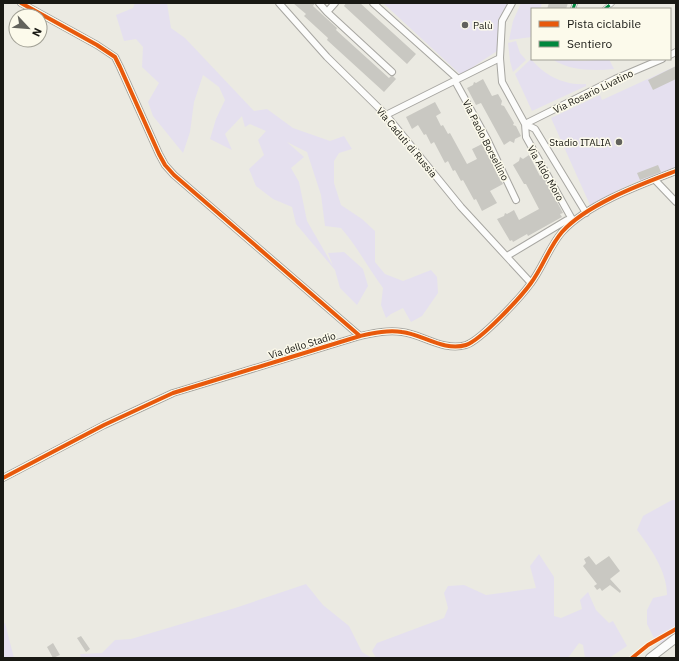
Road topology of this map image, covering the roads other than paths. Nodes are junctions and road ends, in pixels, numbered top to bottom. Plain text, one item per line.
1 (21, 3) edge
2 (319, 3) edge
3 (335, 3) edge
4 (373, 3) edge
5 (512, 3) edge
6 (282, 4) edge
7 (327, 12) junction
8 (500, 58) junction
9 (660, 60) edge
10 (392, 72) dead end
11 (456, 80) junction
12 (386, 115) junction
13 (525, 124) junction
14 (676, 171) edge
15 (655, 180) junction
16 (516, 200) dead end
17 (676, 202) edge
18 (586, 213) junction
19 (574, 221) junction
20 (507, 256) junction
21 (532, 283) junction
22 (360, 336) junction
23 (3, 478) edge
24 (676, 638) edge
25 (650, 658) edge

1 - 22 street
2 - 7 street
3 - 7 street
4 - 11 street, Via Paolo Borsellino
5 - 8 street, Via Aldo Moro
6 - 12 street, Via Caduti di Russia
7 - 10 street
8 - 11 street
8 - 13 street, Via Aldo Moro
9 - 13 street, Via Rosario Livatino
11 - 12 street
11 - 16 street, Via Paolo Borsellino
12 - 20 street, Via Caduti di Russia
13 - 18 street, Via Aldo Moro
13 - 19 street, Via Aldo Moro
14 - 15 street, Via dello Stadio
15 - 17 street
15 - 18 street, Via dello Stadio
18 - 19 street, Via dello Stadio
19 - 20 street
19 - 21 street, Via dello Stadio
20 - 21 street, Via Caduti di Russia
21 - 22 street, Via dello Stadio
22 - 23 street, Via dello Stadio
24 - 25 street

